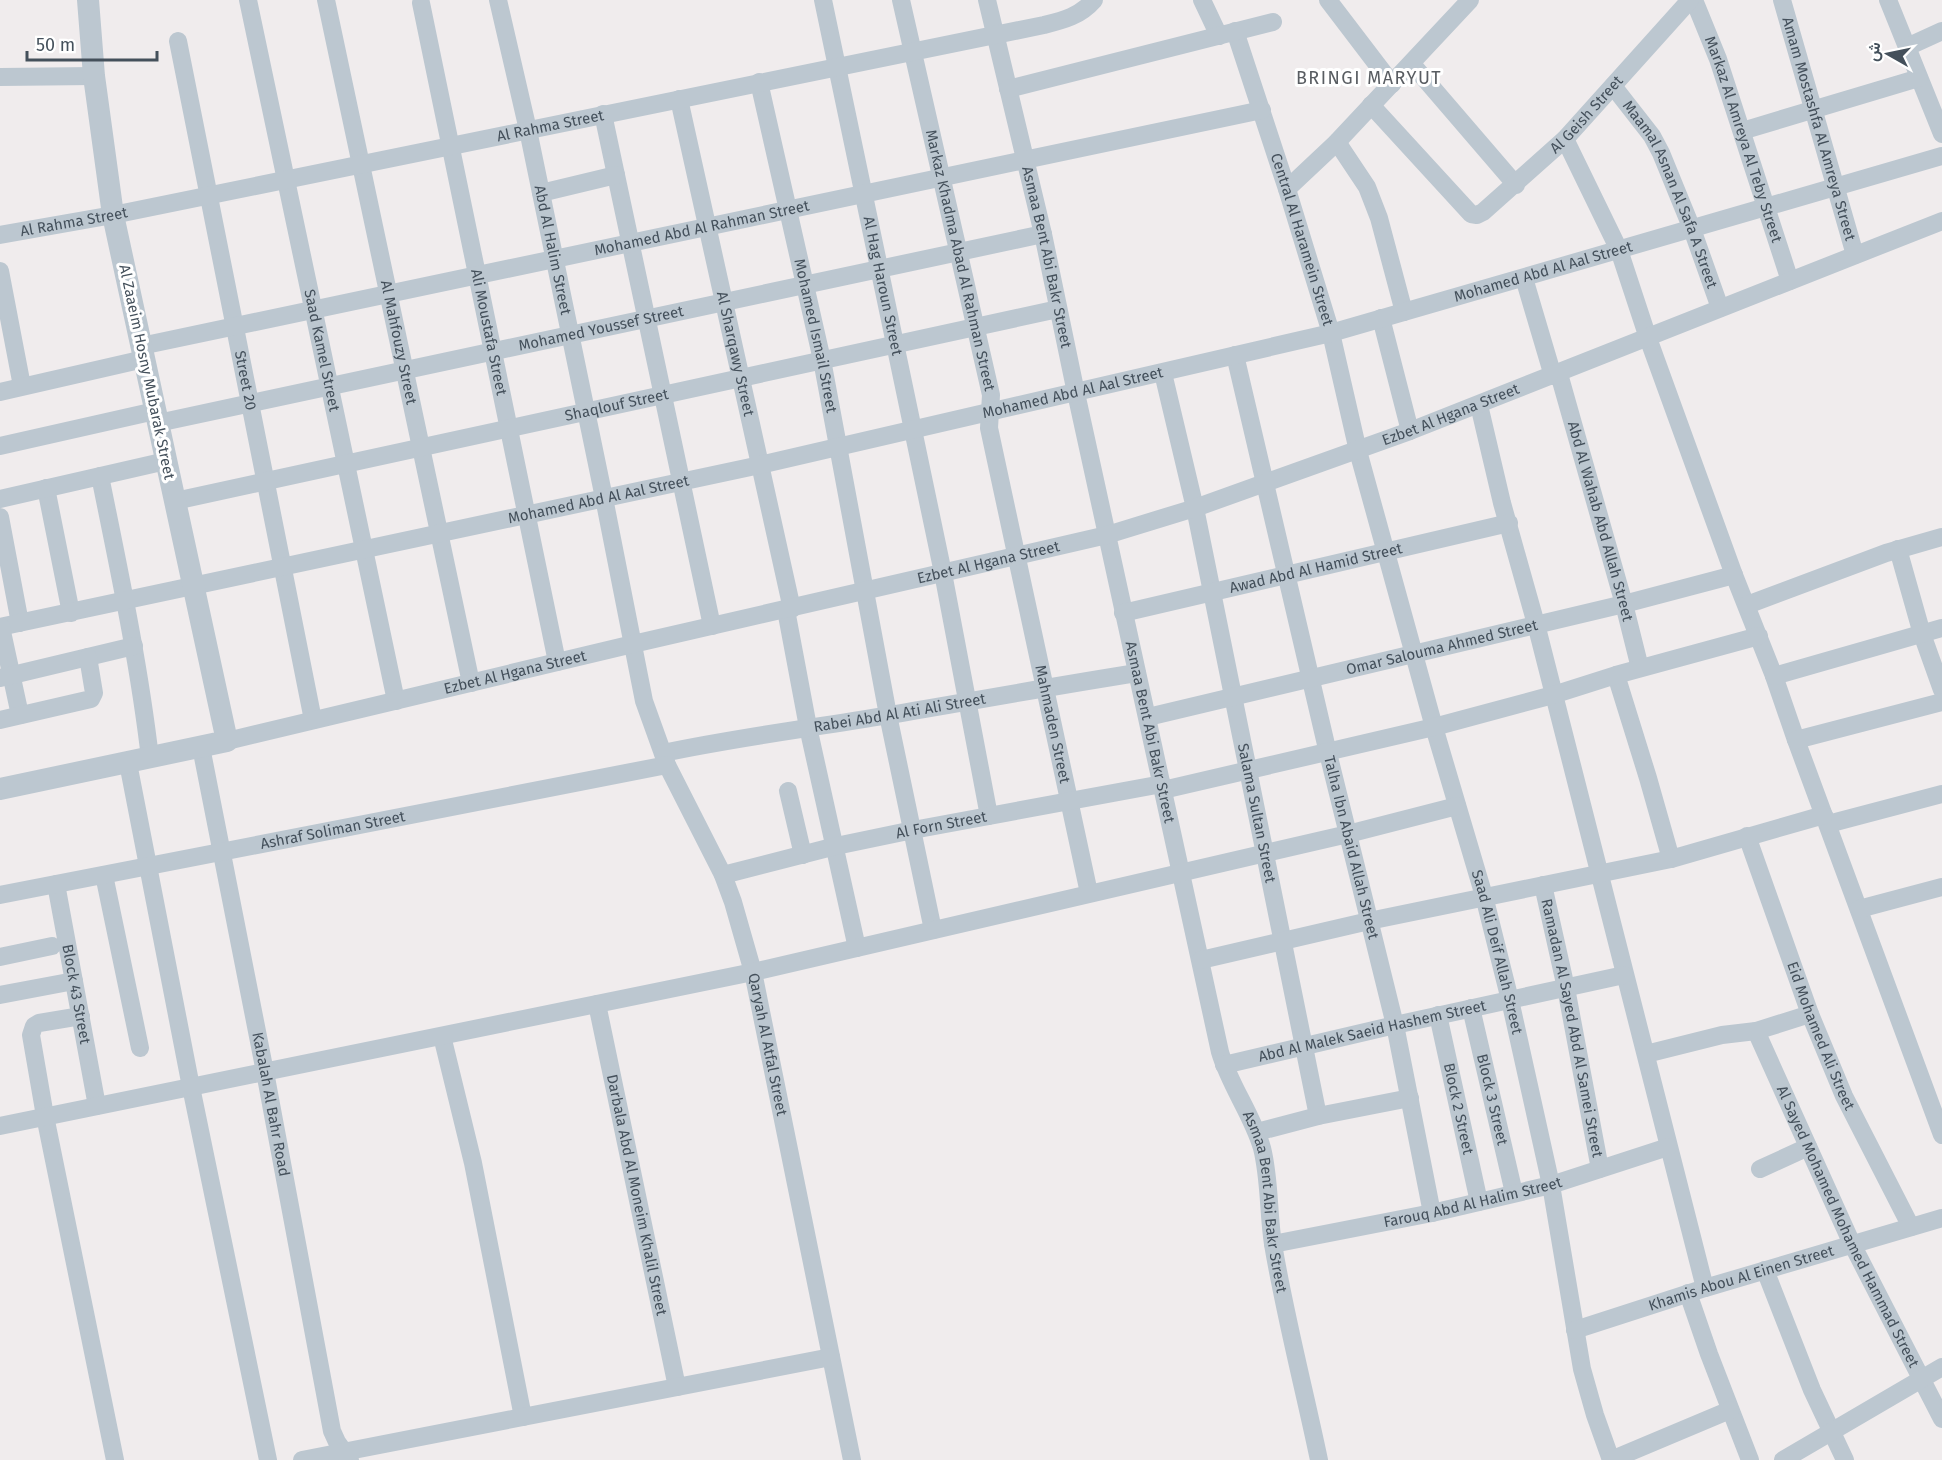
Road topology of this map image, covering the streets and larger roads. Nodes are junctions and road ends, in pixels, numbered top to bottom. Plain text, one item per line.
1 (88, 0) edge
2 (248, 0) edge
3 (326, 0) edge
4 (498, 0) edge
5 (823, 0) edge
6 (901, 0) edge
7 (987, 0) edge
8 (1094, 0) edge
9 (1202, 0) edge
10 (1328, 0) edge
11 (1470, 0) edge
12 (1692, 0) edge
13 (1782, 0) edge
14 (1888, 0) edge
15 (421, 3) dead end
16 (1273, 22) dead end
17 (1942, 31) edge
18 (994, 34) junction
19 (1227, 34) junction
20 (178, 41) dead end
21 (1907, 47) junction
22 (912, 51) junction
23 (1412, 64) junction
24 (837, 67) junction
25 (94, 76) junction
26 (0, 77) edge
27 (1919, 78) junction
28 (759, 82) junction
29 (1392, 84) junction
30 (1613, 86) junction
31 (1008, 89) junction
32 (679, 99) junction
33 (1371, 105) junction
34 (1262, 110) junction
35 (1813, 110) junction
36 (603, 114) junction
37 (1941, 127) edge
38 (528, 130) junction
39 (1742, 131) junction
40 (1565, 139) junction
41 (1337, 142) junction
42 (451, 145) junction
43 (1942, 156) edge
44 (1025, 160) junction
45 (361, 164) junction
46 (616, 175) junction
47 (941, 178) junction
48 (286, 179) junction
49 (1516, 185) junction
50 (1836, 188) junction
51 (1287, 189) junction
52 (541, 193) junction
53 (863, 194) junction
54 (208, 195) junction
55 (1768, 208) junction
56 (788, 210) junction
57 (112, 215) junction
58 (1942, 221) edge
59 (708, 227) junction
60 (1692, 229) junction
61 (1043, 234) junction
62 (0, 236) edge
63 (630, 243) junction
64 (1619, 250) junction
65 (958, 252) junction
66 (1856, 255) junction
67 (555, 259) junction
68 (879, 269) junction
69 (0, 271) edge
70 (477, 276) junction
71 (1524, 278) junction
72 (1790, 281) junction
73 (805, 285) junction
74 (389, 294) junction
75 (724, 302) junction
76 (1720, 308) junction
77 (1058, 309) junction
78 (313, 310) junction
79 (1404, 312) junction
80 (1381, 318) junction
81 (647, 319) junction
82 (235, 327) junction
83 (976, 327) junction
84 (1331, 333) junction
85 (570, 335) junction
86 (1648, 338) junction
87 (895, 345) junction
88 (493, 351) junction
89 (142, 353) junction
90 (1235, 355) junction
91 (822, 360) junction
92 (405, 370) junction
93 (1163, 373) junction
94 (1556, 375) junction
95 (741, 378) junction
96 (22, 386) junction
97 (329, 386) junction
98 (0, 392) edge
99 (1076, 393) junction
100 (663, 395) junction
101 (250, 404) junction
102 (1479, 405) junction
103 (586, 412) junction
104 (990, 413) junction
105 (157, 417) junction
106 (509, 429) junction
107 (913, 431) junction
108 (1410, 431) junction
109 (0, 446) edge
110 (839, 447) junction
111 (422, 448) junction
112 (1358, 451) junction
113 (166, 461) junction
114 (346, 464) junction
115 (760, 465) junction
116 (100, 476) junction
117 (265, 482) junction
118 (682, 482) junction
119 (1266, 483) junction
120 (46, 488) junction
121 (604, 498) junction
122 (0, 499) edge
123 (175, 501) junction
124 (1195, 508) junction
125 (527, 515) junction
126 (0, 517) edge
127 (1509, 524) junction
128 (440, 533) junction
129 (1107, 535) junction
130 (1942, 537) edge
131 (1898, 549) junction
132 (364, 550) junction
133 (1386, 552) junction
134 (1016, 556) junction
135 (282, 567) junction
136 (943, 573) junction
137 (1287, 575) junction
138 (1734, 575) junction
139 (193, 586) junction
140 (866, 591) junction
141 (1212, 592) junction
142 (126, 600) junction
143 (1624, 604) junction
144 (1747, 605) junction
145 (789, 609) junction
146 (71, 613) junction
147 (1124, 613) junction
148 (20, 623) junction
149 (1536, 624) junction
150 (712, 626) junction
151 (1, 627) edge
152 (1942, 628) edge
153 (1922, 634) junction
154 (1759, 636) junction
155 (633, 644) junction
156 (134, 646) junction
157 (1414, 654) junction
158 (88, 657) junction
159 (557, 662) junction
160 (1640, 668) junction
161 (1137, 673) junction
162 (1616, 675) junction
163 (6, 676) edge
164 (1774, 676) junction
165 (1311, 678) junction
166 (471, 683) junction
167 (1044, 688) junction
168 (1942, 690) edge
169 (1553, 695) junction
170 (1233, 697) junction
171 (966, 700) junction
172 (396, 701) junction
173 (1942, 702) edge
174 (20, 715) junction
175 (888, 715) junction
176 (1148, 717) junction
177 (0, 720) edge
178 (313, 720) junction
179 (808, 727) junction
180 (1434, 727) junction
181 (1796, 740) junction
182 (227, 741) junction
183 (201, 747) junction
184 (1328, 753) junction
185 (150, 758) junction
186 (665, 759) junction
187 (128, 763) junction
188 (1248, 771) junction
189 (1163, 787) junction
190 (0, 789) edge
191 (788, 791) dead end
192 (1942, 794) edge
193 (1069, 801) junction
194 (1457, 806) junction
195 (989, 816) junction
196 (1826, 820) junction
197 (913, 830) junction
198 (1348, 834) junction
199 (1747, 836) junction
200 (836, 846) junction
201 (221, 852) junction
202 (1265, 853) junction
203 (803, 855) junction
204 (1671, 858) junction
205 (148, 866) junction
206 (1181, 872) junction
207 (104, 875) junction
208 (723, 875) junction
209 (1598, 875) junction
210 (56, 884) junction
211 (1543, 885) junction
212 (1942, 887) edge
213 (1089, 893) junction
214 (0, 895) edge
215 (1484, 896) junction
216 (1859, 909) junction
217 (1369, 921) junction
218 (933, 930) junction
219 (1283, 942) junction
220 (52, 946) dead end
221 (857, 948) junction
222 (0, 957) edge
223 (1201, 960) junction
224 (753, 972) junction
225 (1624, 975) junction
226 (74, 981) junction
227 (1566, 988) junction
228 (0, 995) edge
229 (1510, 1000) junction
230 (597, 1004) junction
231 (1471, 1008) junction
232 (1810, 1014) junction
233 (1438, 1015) junction
234 (81, 1016) junction
235 (1395, 1024) junction
236 (1756, 1031) junction
237 (442, 1036) junction
238 (1304, 1046) junction
239 (140, 1048) dead end
240 (1646, 1054) junction
241 (1224, 1065) junction
242 (265, 1072) junction
243 (191, 1087) junction
244 (1410, 1098) junction
245 (98, 1106) junction
246 (45, 1116) junction
247 (1318, 1116) junction
248 (0, 1126) edge
249 (1257, 1132) junction
250 (1942, 1135) edge
251 (1668, 1147) junction
252 (1808, 1147) junction
253 (1600, 1169) junction
254 (1760, 1169) dead end
255 (1551, 1185) junction
256 (1514, 1193) junction
257 (1479, 1202) junction
258 (1432, 1213) junction
259 (1942, 1218) edge
260 (1911, 1227) junction
261 (1273, 1244) junction
262 (1852, 1244) junction
263 (1765, 1270) junction
264 (1697, 1291) junction
265 (1575, 1330) junction
266 (831, 1357) junction
267 (1942, 1367) edge
268 (1920, 1379) junction
269 (676, 1387) junction
270 (1730, 1410) junction
271 (523, 1417) junction
272 (1942, 1419) edge
273 (1831, 1432) junction
274 (346, 1456) edge
275 (115, 1460) edge
276 (268, 1460) edge
277 (302, 1460) edge
278 (852, 1460) edge
279 (1319, 1460) edge
280 (1611, 1460) edge
281 (1750, 1460) edge
282 (1783, 1460) edge
283 (1845, 1460) edge

1 - 25 street, Al Zaaeim Hosny Mubarak Street
2 - 48 street, Saad Kamel Street
3 - 45 street, Al Mahfouzy Street
4 - 38 street, Abd Al Halim Street
5 - 24 street, Al Hag Haroun Street
6 - 22 street, Markaz Khadma Abad Al Rahman Street
7 - 18 street, Asmaa Bent Abi Bakr Street
8 - 18 street, Al Rahma Street
9 - 19 street, Central Al Haramein Street
10 - 29 street
11 - 23 street
12 - 30 street, Al Geish Street
12 - 39 street, Markaz Al Amreya Al Teby Street
13 - 35 street, Amam Mostashfa Al Amreya Street
14 - 21 street
15 - 42 street, Ali Moustafa Street
16 - 19 street
17 - 21 street
18 - 22 street, Al Rahma Street
18 - 31 street, Asmaa Bent Abi Bakr Street
19 - 31 street
19 - 34 street, Central Al Haramein Street
20 - 54 street, Street 20
21 - 27 street
22 - 24 street, Al Rahma Street
22 - 47 street, Markaz Khadma Abad Al Rahman Street
23 - 29 street
23 - 49 street
24 - 28 street, Al Rahma Street
24 - 53 street, Al Hag Haroun Street
25 - 26 street
25 - 57 street, Al Zaaeim Hosny Mubarak Street
27 - 35 street
27 - 37 street
28 - 32 street, Al Rahma Street
28 - 56 street, Mohamed Ismail Street
29 - 33 street
30 - 40 street, Al Geish Street
30 - 60 street, Maamal Asnan Al Safa A Street
31 - 44 street, Asmaa Bent Abi Bakr Street
32 - 36 street, Al Rahma Street
32 - 59 street, Al Sharqawy Street
33 - 41 street
33 - 49 street, Al Geish Street
34 - 44 street, Mohamed Abd Al Rahman Street
34 - 51 street, Central Al Haramein Street
35 - 39 street
35 - 50 street, Amam Mostashfa Al Amreya Street
36 - 38 street, Al Rahma Street
36 - 46 street
38 - 42 street, Al Rahma Street
38 - 52 street, Abd Al Halim Street
39 - 55 street, Markaz Al Amreya Al Teby Street
40 - 49 street, Al Geish Street
40 - 64 street
41 - 51 street
41 - 79 street
42 - 45 street, Al Rahma Street
42 - 70 street, Ali Moustafa Street
43 - 50 street, Mohamed Abd Al Aal Street
44 - 47 street, Mohamed Abd Al Rahman Street
44 - 61 street, Asmaa Bent Abi Bakr Street
45 - 48 street, Al Rahma Street
45 - 74 street, Al Mahfouzy Street
46 - 52 street
46 - 63 street
47 - 53 street, Mohamed Abd Al Rahman Street
47 - 65 street, Markaz Khadma Abad Al Rahman Street
48 - 54 street, Al Rahma Street
48 - 78 street, Saad Kamel Street
50 - 55 street, Mohamed Abd Al Aal Street
50 - 66 street, Amam Mostashfa Al Amreya Street
51 - 84 street, Central Al Haramein Street
52 - 67 street, Abd Al Halim Street
53 - 56 street, Mohamed Abd Al Rahman Street
53 - 68 street, Al Hag Haroun Street
54 - 57 street, Al Rahma Street
54 - 82 street, Street 20
55 - 60 street, Mohamed Abd Al Aal Street
55 - 72 street, Markaz Al Amreya Al Teby Street
56 - 59 street, Mohamed Abd Al Rahman Street
56 - 73 street, Mohamed Ismail Street
57 - 62 street, Al Rahma Street
57 - 89 street, Al Zaaeim Hosny Mubarak Street
58 - 66 street, Ezbet Al Hgana Street
59 - 63 street, Mohamed Abd Al Rahman Street
59 - 75 street, Al Sharqawy Street
60 - 64 street, Mohamed Abd Al Aal Street
60 - 76 street, Maamal Asnan Al Safa A Street
61 - 65 street, Mohamed Youssef Street
61 - 77 street, Asmaa Bent Abi Bakr Street
63 - 67 street, Mohamed Abd Al Rahman Street
63 - 81 street
64 - 71 street, Mohamed Abd Al Aal Street
64 - 86 street
65 - 68 street, Mohamed Youssef Street
65 - 83 street, Markaz Khadma Abad Al Rahman Street
66 - 72 street, Ezbet Al Hgana Street
67 - 70 street, Mohamed Abd Al Rahman Street
67 - 85 street, Abd Al Halim Street
68 - 73 street, Mohamed Youssef Street
68 - 87 street, Al Hag Haroun Street
69 - 96 street
70 - 74 street, Mohamed Abd Al Rahman Street
70 - 88 street, Ali Moustafa Street
71 - 79 street, Mohamed Abd Al Aal Street
71 - 94 street, Abd Al Wahab Abd Allah Street
72 - 76 street, Ezbet Al Hgana Street
73 - 75 street, Mohamed Youssef Street
73 - 91 street, Mohamed Ismail Street
74 - 78 street, Mohamed Abd Al Rahman Street
74 - 92 street, Al Mahfouzy Street
75 - 81 street, Mohamed Youssef Street
75 - 95 street, Al Sharqawy Street
76 - 86 street, Ezbet Al Hgana Street
77 - 83 street, Shaqlouf Street
77 - 99 street, Asmaa Bent Abi Bakr Street
78 - 82 street, Mohamed Abd Al Rahman Street
78 - 97 street, Saad Kamel Street
79 - 80 street, Mohamed Abd Al Aal Street
80 - 84 street, Mohamed Abd Al Aal Street
80 - 108 street
81 - 85 street, Mohamed Youssef Street
81 - 100 street
82 - 89 street, Mohamed Abd Al Rahman Street
82 - 101 street, Street 20
83 - 87 street, Shaqlouf Street
83 - 104 street, Markaz Khadma Abad Al Rahman Street
84 - 90 street, Mohamed Abd Al Aal Street
84 - 112 street, Central Al Haramein Street
85 - 88 street, Mohamed Youssef Street
85 - 103 street, Abd Al Halim Street
86 - 94 street, Ezbet Al Hgana Street
86 - 138 street
87 - 91 street, Shaqlouf Street
87 - 107 street, Al Hag Haroun Street
88 - 92 street, Mohamed Youssef Street
88 - 106 street, Ali Moustafa Street
89 - 96 street, Mohamed Abd Al Rahman Street
89 - 105 street, Al Zaaeim Hosny Mubarak Street
90 - 93 street, Mohamed Abd Al Aal Street
90 - 119 street, Talha Ibn Abaid Allah Street
91 - 95 street, Shaqlouf Street
91 - 110 street, Mohamed Ismail Street
92 - 97 street, Mohamed Youssef Street
92 - 111 street, Al Mahfouzy Street
93 - 99 street, Mohamed Abd Al Aal Street
93 - 124 street, Salama Sultan Street
94 - 102 street, Ezbet Al Hgana Street
94 - 143 street, Abd Al Wahab Abd Allah Street
95 - 100 street, Shaqlouf Street
95 - 115 street, Al Sharqawy Street
96 - 98 street, Mohamed Abd Al Rahman Street
97 - 101 street, Mohamed Youssef Street
97 - 114 street, Saad Kamel Street
99 - 104 street, Mohamed Abd Al Aal Street
99 - 129 street, Asmaa Bent Abi Bakr Street
100 - 103 street, Shaqlouf Street
100 - 118 street
101 - 105 street, Mohamed Youssef Street
101 - 117 street, Street 20
102 - 108 street, Ezbet Al Hgana Street
102 - 127 street
103 - 106 street, Shaqlouf Street
103 - 121 street, Abd Al Halim Street
104 - 107 street, Mohamed Abd Al Aal Street
104 - 134 street, Markaz Khadma Abad Al Rahman Street
105 - 109 street, Mohamed Youssef Street
105 - 113 street, Al Zaaeim Hosny Mubarak Street
106 - 111 street, Shaqlouf Street
106 - 125 street, Ali Moustafa Street
107 - 110 street, Mohamed Abd Al Aal Street
107 - 136 street, Al Hag Haroun Street
108 - 112 street, Ezbet Al Hgana Street
110 - 115 street, Mohamed Abd Al Aal Street
110 - 140 street, Mohamed Ismail Street
111 - 114 street, Shaqlouf Street
111 - 128 street, Al Mahfouzy Street
112 - 119 street, Ezbet Al Hgana Street
112 - 133 street, Saad Ali Deif Allah Street
113 - 116 street
113 - 123 street, Al Zaaeim Hosny Mubarak Street
114 - 117 street, Shaqlouf Street
114 - 132 street, Saad Kamel Street
115 - 118 street, Mohamed Abd Al Aal Street
115 - 145 street, Al Sharqawy Street
116 - 120 street
116 - 142 street
117 - 123 street, Shaqlouf Street
117 - 135 street, Street 20
118 - 121 street, Mohamed Abd Al Aal Street
118 - 150 street
119 - 124 street, Ezbet Al Hgana Street
119 - 137 street, Talha Ibn Abaid Allah Street
120 - 122 street
120 - 146 street
121 - 125 street, Mohamed Abd Al Aal Street
121 - 155 street, Abd Al Halim Street
123 - 139 street, Al Zaaeim Hosny Mubarak Street
124 - 129 street, Ezbet Al Hgana Street
124 - 141 street, Salama Sultan Street
125 - 128 street, Mohamed Abd Al Aal Street
125 - 159 street, Ali Moustafa Street
126 - 148 street
127 - 133 street, Awad Abd Al Hamid Street
127 - 149 street
128 - 132 street, Mohamed Abd Al Aal Street
128 - 166 street, Al Mahfouzy Street
129 - 134 street, Ezbet Al Hgana Street
129 - 147 street, Asmaa Bent Abi Bakr Street
130 - 131 street
131 - 144 street
131 - 153 street
132 - 135 street, Mohamed Abd Al Aal Street
132 - 172 street, Saad Kamel Street
133 - 137 street, Awad Abd Al Hamid Street
133 - 157 street, Saad Ali Deif Allah Street
134 - 136 street, Ezbet Al Hgana Street
134 - 167 street, Mahmaden Street
135 - 139 street, Mohamed Abd Al Aal Street
135 - 178 street, Street 20
136 - 140 street, Ezbet Al Hgana Street
136 - 171 street, Al Hag Haroun Street
137 - 141 street, Awad Abd Al Hamid Street
137 - 165 street, Talha Ibn Abaid Allah Street
138 - 143 street, Omar Salouma Ahmed Street
138 - 144 street
139 - 142 street, Mohamed Abd Al Aal Street
139 - 182 street, Al Zaaeim Hosny Mubarak Street
140 - 145 street, Ezbet Al Hgana Street
140 - 175 street, Mohamed Ismail Street
141 - 147 street, Awad Abd Al Hamid Street
141 - 170 street, Salama Sultan Street
142 - 146 street, Mohamed Abd Al Aal Street
142 - 156 street
143 - 149 street, Omar Salouma Ahmed Street
143 - 160 street, Abd Al Wahab Abd Allah Street
144 - 154 street
145 - 150 street, Ezbet Al Hgana Street
145 - 179 street, Al Sharqawy Street
146 - 148 street, Mohamed Abd Al Aal Street
147 - 161 street, Asmaa Bent Abi Bakr Street
148 - 151 street, Mohamed Abd Al Aal Street
149 - 157 street, Omar Salouma Ahmed Street
149 - 169 street
150 - 155 street, Ezbet Al Hgana Street
151 - 163 street
152 - 153 street
153 - 164 street
153 - 168 street
154 - 160 street, Al Forn Street
154 - 164 street
155 - 159 street, Ezbet Al Hgana Street
155 - 186 street, Qaryah Al Atfal Street
156 - 158 street
156 - 185 street
157 - 165 street, Omar Salouma Ahmed Street
157 - 180 street, Saad Ali Deif Allah Street
158 - 163 street
158 - 174 street
159 - 166 street, Ezbet Al Hgana Street
160 - 162 street, Al Forn Street
161 - 167 street, Rabei Abd Al Ati Ali Street
161 - 176 street, Asmaa Bent Abi Bakr Street
162 - 169 street, Al Forn Street
162 - 204 street
163 - 174 street
164 - 181 street
165 - 170 street, Omar Salouma Ahmed Street
165 - 184 street, Talha Ibn Abaid Allah Street
166 - 172 street, Ezbet Al Hgana Street
167 - 171 street, Rabei Abd Al Ati Ali Street
167 - 193 street, Mahmaden Street
169 - 180 street, Al Forn Street
169 - 209 street
170 - 176 street, Omar Salouma Ahmed Street
170 - 188 street, Salama Sultan Street
171 - 175 street, Rabei Abd Al Ati Ali Street
171 - 195 street, Al Hag Haroun Street
172 - 178 street, Ezbet Al Hgana Street
173 - 181 street
174 - 177 street
175 - 179 street, Rabei Abd Al Ati Ali Street
175 - 197 street, Mohamed Ismail Street
176 - 189 street, Asmaa Bent Abi Bakr Street
178 - 182 street, Ezbet Al Hgana Street
179 - 186 street, Rabei Abd Al Ati Ali Street
179 - 200 street, Al Sharqawy Street
180 - 184 street, Al Forn Street
180 - 194 street, Saad Ali Deif Allah Street
181 - 196 street
182 - 183 street, Ezbet Al Hgana Street
183 - 185 street, Ezbet Al Hgana Street
183 - 201 street, Kabalah Al Bahr Road
184 - 188 street, Al Forn Street
184 - 198 street, Talha Ibn Abaid Allah Street
185 - 187 street, Ezbet Al Hgana Street
186 - 201 street, Ashraf Soliman Street
186 - 208 street, Qaryah Al Atfal Street
187 - 190 street, Ezbet Al Hgana Street
187 - 205 street
188 - 189 street, Al Forn Street
188 - 202 street, Salama Sultan Street
189 - 193 street, Al Forn Street
189 - 206 street, Asmaa Bent Abi Bakr Street
191 - 203 street
192 - 196 street
193 - 195 street, Al Forn Street
193 - 213 street, Mahmaden Street
194 - 198 street
194 - 215 street, Saad Ali Deif Allah Street
195 - 197 street, Al Forn Street
196 - 199 street
196 - 216 street
197 - 200 street, Al Forn Street
197 - 218 street, Mohamed Ismail Street
198 - 202 street
198 - 217 street, Talha Ibn Abaid Allah Street
199 - 204 street
199 - 232 street, Eid Mohamed Ali Street
200 - 203 street, Al Forn Street
200 - 221 street, Al Sharqawy Street
201 - 205 street, Ashraf Soliman Street
201 - 242 street, Kabalah Al Bahr Road
202 - 206 street
202 - 219 street, Salama Sultan Street
203 - 208 street, Al Forn Street
204 - 209 street
205 - 207 street, Ashraf Soliman Street
205 - 243 street
206 - 213 street
206 - 223 street, Asmaa Bent Abi Bakr Street
207 - 210 street, Ashraf Soliman Street
207 - 239 street
208 - 224 street, Qaryah Al Atfal Street
209 - 211 street
209 - 225 street
210 - 214 street, Ashraf Soliman Street
210 - 226 street, Block 43 Street
211 - 215 street
211 - 227 street, Ramadan Al Sayed Abd Al Samei Street
212 - 216 street
213 - 218 street
215 - 217 street
215 - 229 street, Saad Ali Deif Allah Street
216 - 250 street
217 - 219 street
217 - 235 street, Talha Ibn Abaid Allah Street
218 - 221 street
219 - 223 street
219 - 238 street, Salama Sultan Street
220 - 222 street
221 - 224 street
223 - 241 street, Asmaa Bent Abi Bakr Street
224 - 230 street
224 - 266 street, Qaryah Al Atfal Street
225 - 227 street, Abd Al Malek Saeid Hashem Street
225 - 240 street
226 - 228 street
226 - 234 street, Block 43 Street
227 - 229 street, Abd Al Malek Saeid Hashem Street
227 - 253 street, Ramadan Al Sayed Abd Al Samei Street
229 - 231 street, Abd Al Malek Saeid Hashem Street
229 - 255 street, Saad Ali Deif Allah Street
230 - 237 street
230 - 269 street, Darbala Abd Al Moneim Khalil Street
231 - 233 street, Abd Al Malek Saeid Hashem Street
231 - 256 street, Block 3 Street
232 - 236 street
232 - 260 street, Eid Mohamed Ali Street
233 - 235 street, Abd Al Malek Saeid Hashem Street
233 - 257 street, Block 2 Street
234 - 245 street, Block 43 Street
234 - 246 street
235 - 238 street, Abd Al Malek Saeid Hashem Street
235 - 244 street, Talha Ibn Abaid Allah Street
236 - 240 street
236 - 252 street, Al Sayed Mohamed Mohamed Hammad Street
237 - 242 street
237 - 271 street
238 - 241 street, Abd Al Malek Saeid Hashem Street
238 - 247 street, Salama Sultan Street
240 - 251 street
241 - 249 street, Asmaa Bent Abi Bakr Street
242 - 243 street
242 - 274 street, Kabalah Al Bahr Road
243 - 245 street
243 - 276 street
244 - 247 street
244 - 258 street, Talha Ibn Abaid Allah Street
245 - 246 street
246 - 248 street
246 - 275 street
247 - 249 street
249 - 261 street, Asmaa Bent Abi Bakr Street
251 - 253 street, Farouq Abd Al Halim Street
251 - 264 street
252 - 254 street
252 - 262 street, Al Sayed Mohamed Mohamed Hammad Street
253 - 255 street, Farouq Abd Al Halim Street
255 - 256 street, Farouq Abd Al Halim Street
255 - 265 street, Saad Ali Deif Allah Street
256 - 257 street, Farouq Abd Al Halim Street
257 - 258 street, Farouq Abd Al Halim Street
258 - 261 street, Farouq Abd Al Halim Street
259 - 260 street, Khamis Abou Al Einen Street
260 - 262 street, Khamis Abou Al Einen Street
261 - 279 street, Asmaa Bent Abi Bakr Street
262 - 263 street, Khamis Abou Al Einen Street
262 - 268 street, Al Sayed Mohamed Mohamed Hammad Street
263 - 264 street, Khamis Abou Al Einen Street
263 - 273 street
264 - 265 street, Khamis Abou Al Einen Street
264 - 270 street
265 - 280 street, Saad Ali Deif Allah Street
266 - 269 street
266 - 278 street, Qaryah Al Atfal Street
267 - 268 street
268 - 272 street, Al Sayed Mohamed Mohamed Hammad Street
268 - 273 street
269 - 271 street
270 - 280 street
270 - 281 street
271 - 274 street
273 - 282 street
273 - 283 street
274 - 277 street

